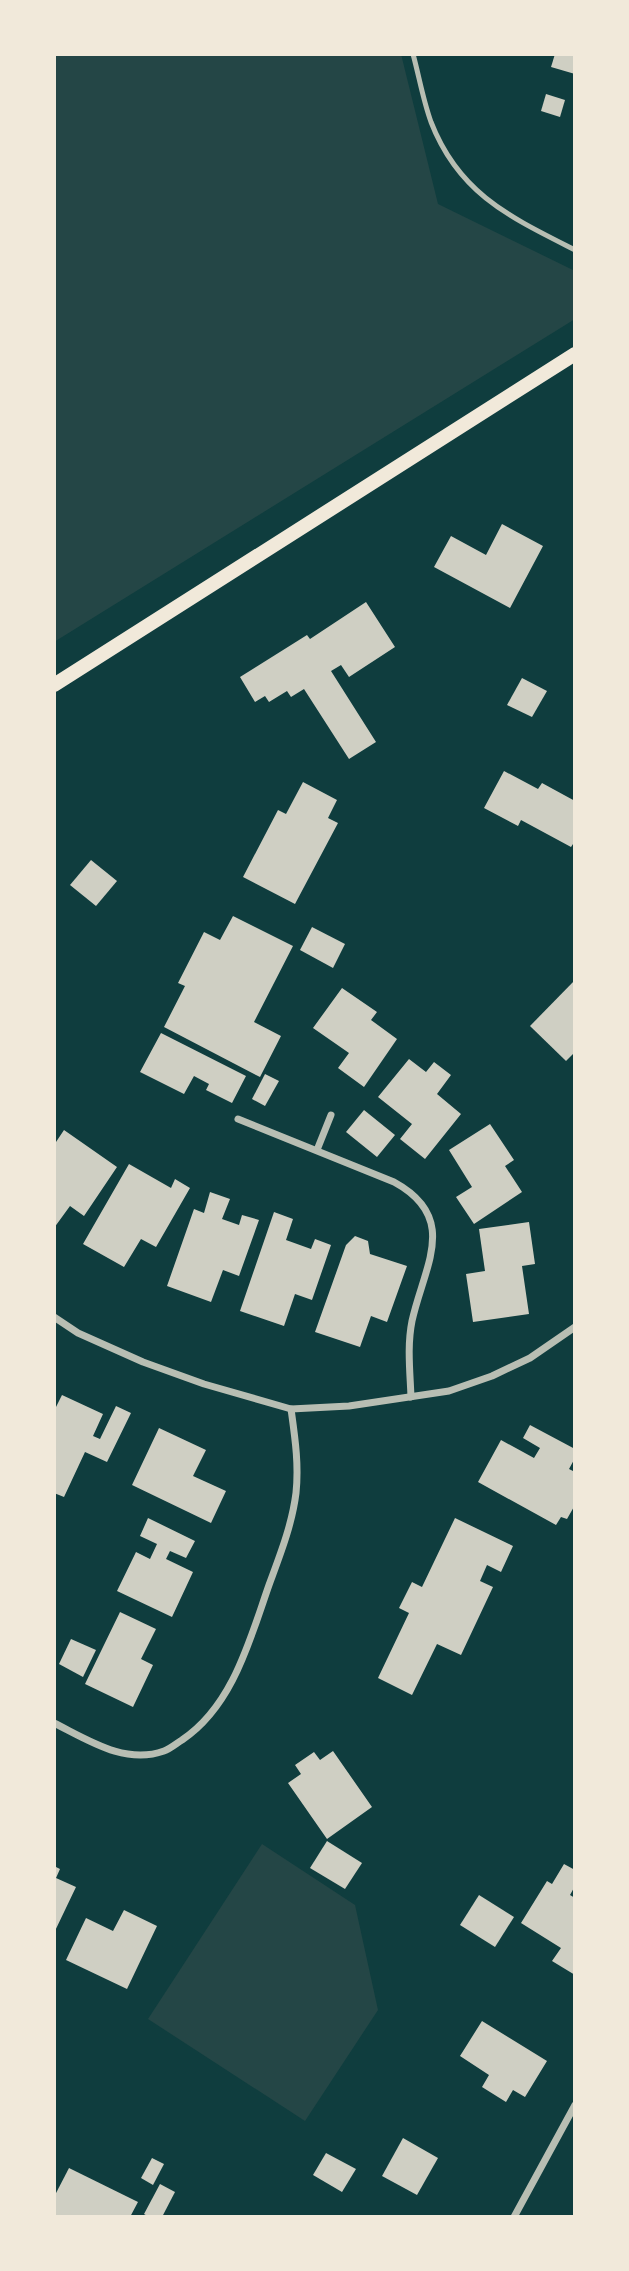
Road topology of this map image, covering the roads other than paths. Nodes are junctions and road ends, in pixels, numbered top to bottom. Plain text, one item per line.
1 (413, 54) edge
2 (575, 250) edge
3 (575, 354) edge
4 (54, 685) edge
5 (331, 1115) dead end
6 (238, 1119) dead end
7 (317, 1150) junction
8 (54, 1317) edge
9 (575, 1326) edge
10 (411, 1397) junction
11 (291, 1409) junction
12 (54, 1723) edge
13 (575, 2105) edge
14 (514, 2217) edge

1 - 2 lane
3 - 4 main road
5 - 7 street
6 - 7 street
7 - 10 street
8 - 11 street
9 - 10 street
10 - 11 street
11 - 12 street
13 - 14 street

